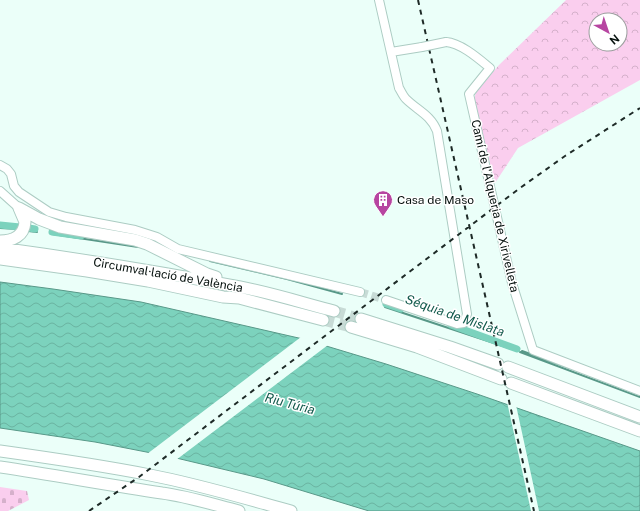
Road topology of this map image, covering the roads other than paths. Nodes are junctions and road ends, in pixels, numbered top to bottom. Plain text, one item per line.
1 (379, 0) edge
2 (391, 52) junction
3 (0, 165) edge
4 (0, 190) edge
5 (19, 208) junction
6 (0, 240) edge
7 (0, 248) edge
8 (0, 259) edge
9 (85, 260) junction
10 (240, 287) junction
11 (360, 292) tunnel mouth
12 (239, 298) junction
13 (386, 300) tunnel mouth
14 (334, 311) tunnel mouth
15 (361, 319) tunnel mouth
16 (323, 320) tunnel mouth
17 (350, 327) tunnel mouth
18 (640, 391) edge
19 (640, 417) edge
20 (640, 431) edge
21 (0, 451) edge
22 (0, 460) edge
23 (0, 467) edge
24 (163, 492) junction
25 (239, 511) edge
26 (291, 511) edge

1 - 2 street
2 - 13 street
2 - 18 street, Camí de l'Alqueria de Xirivelleta, bridge
3 - 11 street
4 - 5 street
5 - 6 highway
5 - 10 highway
7 - 9 highway, Circumval·lació de València
8 - 12 highway, Circumval·lació de València
9 - 10 highway, Circumval·lació de València
9 - 12 highway
10 - 14 highway, Circumval·lació de València
12 - 16 highway, Circumval·lació de València
15 - 19 highway
17 - 20 highway
21 - 26 highway
22 - 24 highway
23 - 24 highway
24 - 25 highway

